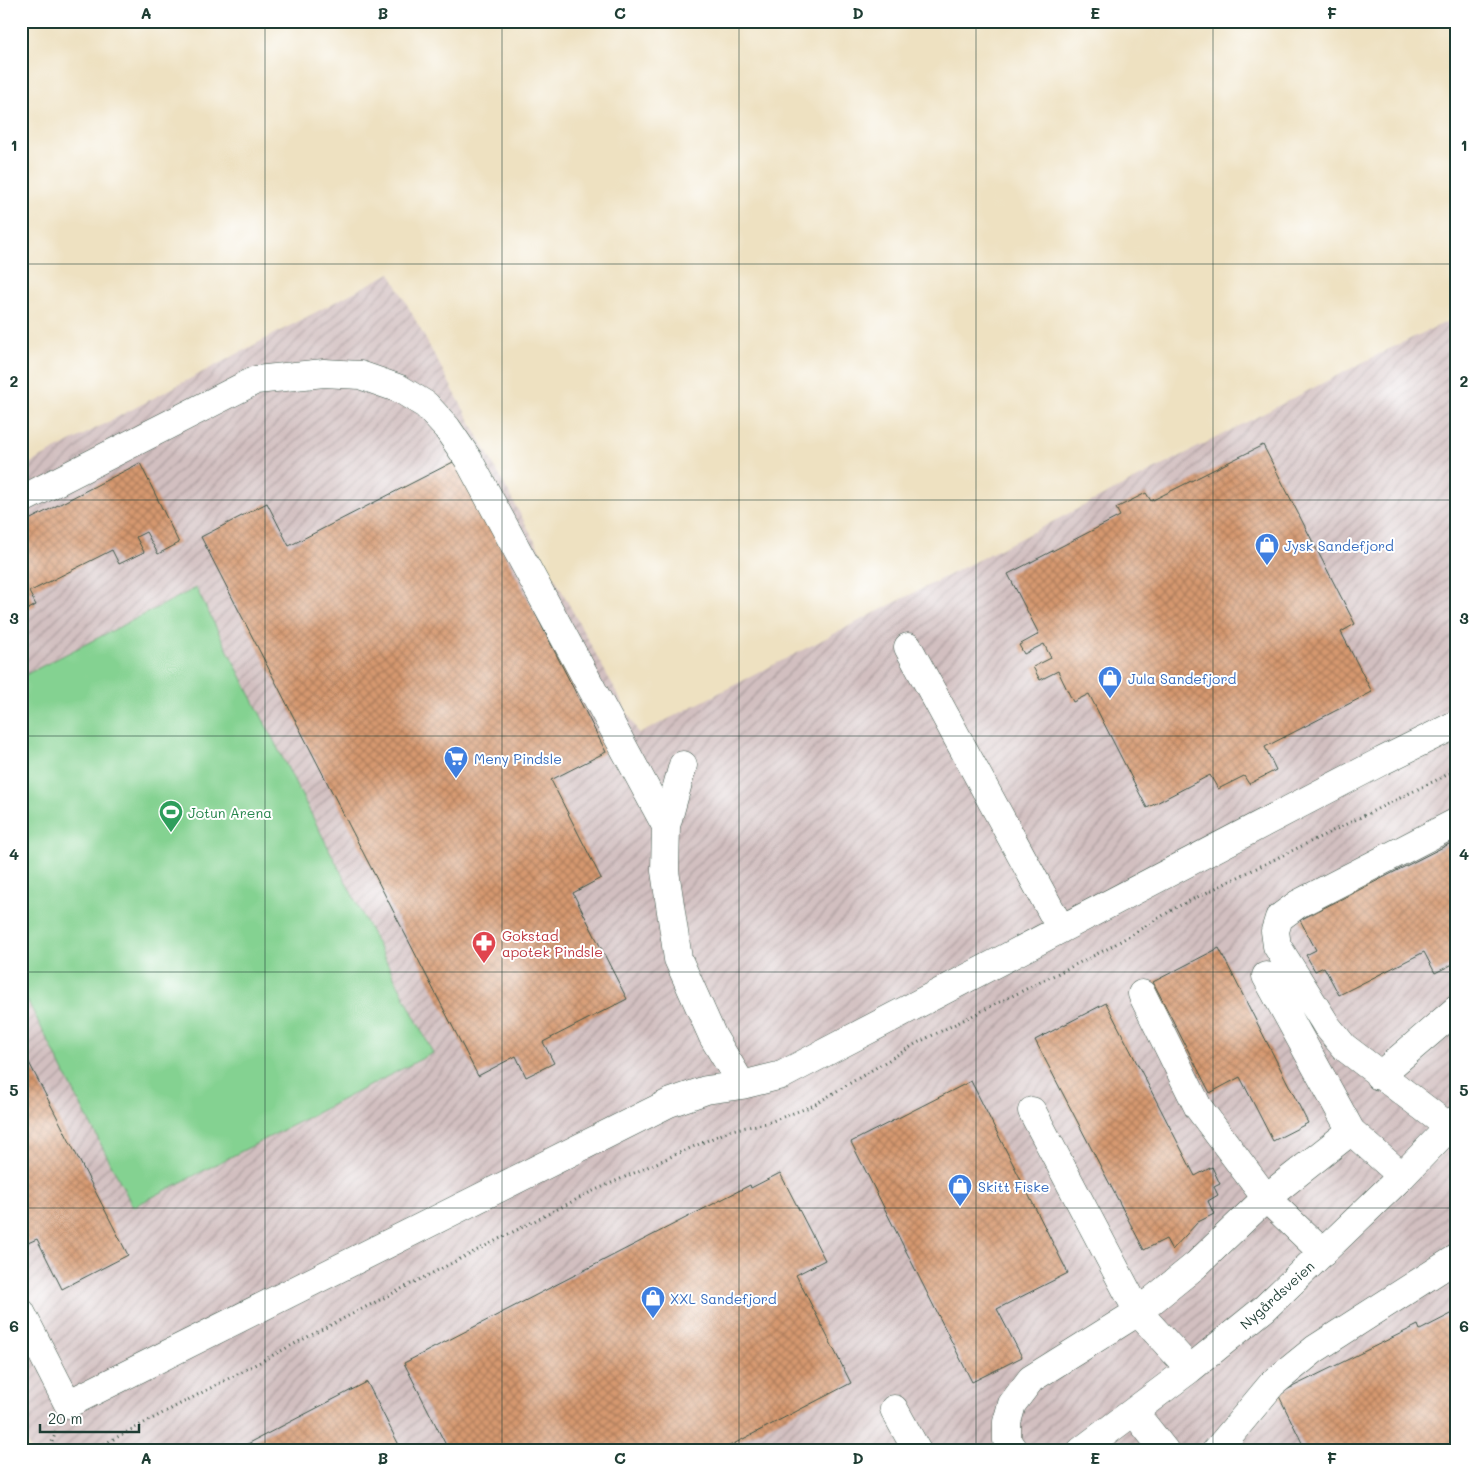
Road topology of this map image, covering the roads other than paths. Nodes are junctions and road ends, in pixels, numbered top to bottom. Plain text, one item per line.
1 (21, 500) edge
2 (908, 647) dead end
3 (1457, 724) edge
4 (683, 765) dead end
5 (1457, 822) edge
6 (666, 826) junction
7 (1061, 929) junction
8 (1266, 976) dead end
9 (1142, 994) dead end
10 (1457, 1009) edge
11 (1379, 1076) junction
12 (742, 1085) junction
13 (1032, 1111) dead end
14 (1455, 1126) edge
15 (1351, 1131) junction
16 (1402, 1176) junction
17 (1266, 1198) junction
18 (1324, 1253) junction
19 (1457, 1258) edge
20 (21, 1312) edge
21 (1138, 1312) junction
22 (1190, 1370) junction
23 (894, 1409) dead end
24 (1134, 1412) junction
25 (916, 1451) edge
26 (1014, 1451) edge
27 (1081, 1451) edge
28 (1165, 1451) edge
29 (1216, 1451) edge

1 - 6 street
2 - 7 street
3 - 7 street
4 - 6 street
5 - 11 street
6 - 12 street
7 - 12 street
8 - 15 street
9 - 17 street
10 - 11 street
11 - 14 street
12 - 20 street
13 - 21 street
14 - 16 street, Nygårdsveien
15 - 16 street
15 - 17 street
16 - 18 street, Nygårdsveien
17 - 18 street
17 - 21 street
18 - 22 street, Nygårdsveien
19 - 29 street
21 - 22 street
21 - 26 street
22 - 24 street, Nygårdsveien
23 - 25 street
24 - 27 street, Nygårdsveien
24 - 28 street

